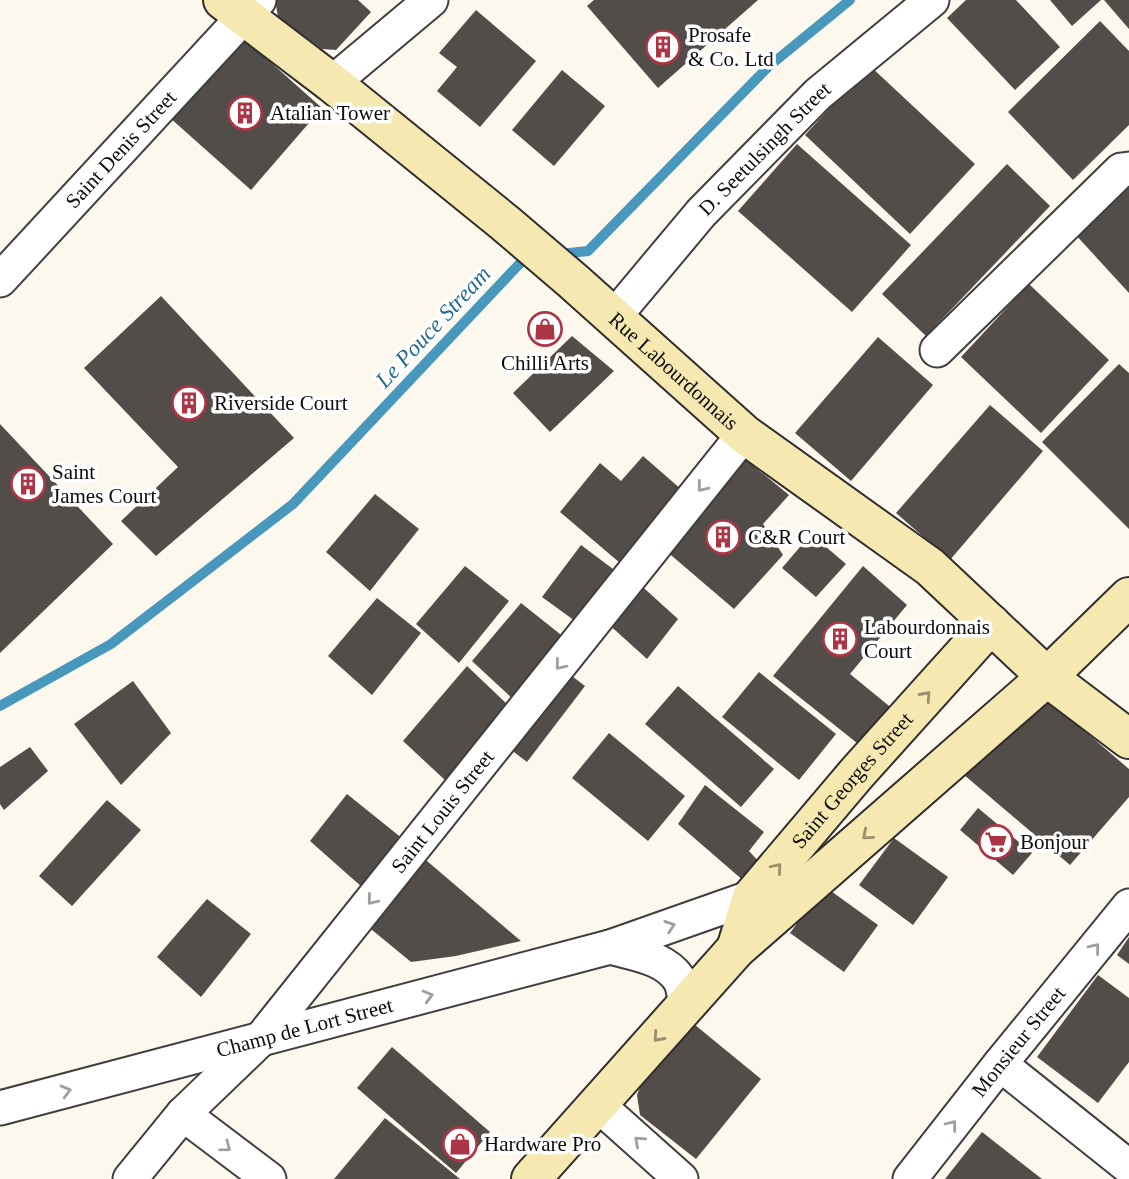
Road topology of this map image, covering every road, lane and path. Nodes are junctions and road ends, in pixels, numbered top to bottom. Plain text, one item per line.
1 (431, 0) edge
2 (932, 0) edge
3 (246, 4) edge
4 (332, 83) junction
5 (1129, 169) edge
6 (0, 280) edge
7 (614, 317) junction
8 (937, 350) dead end
9 (744, 434) junction
10 (1129, 597) edge
11 (991, 624) junction
12 (1047, 677) junction
13 (1129, 738) edge
14 (857, 773) junction
15 (895, 811) junction
16 (752, 897) junction
17 (1129, 906) edge
18 (610, 947) junction
19 (736, 949) junction
20 (686, 1006) junction
21 (260, 1040) junction
22 (1000, 1064) junction
23 (597, 1104) junction
24 (0, 1108) edge
25 (183, 1114) junction
26 (1129, 1167) edge
27 (130, 1179) edge
28 (269, 1179) edge
29 (531, 1179) edge
30 (681, 1179) edge
31 (910, 1179) edge

1 - 4 street
2 - 7 street, D. Seetulsingh Street
3 - 4 main road, Rue Labourdonnais
3 - 6 street, Saint Denis Street
4 - 7 main road, Rue Labourdonnais
5 - 8 street
7 - 9 main road, Rue Labourdonnais
9 - 11 main road, Rue Labourdonnais
9 -> 21 street, Saint Louis Street
10 - 12 main road, Saint Georges Street
11 - 12 main road, Rue Labourdonnais
14 -> 11 main road, Saint Georges Street
12 - 13 main road, Rue Labourdonnais
12 - 15 main road, Saint Georges Street
14 - 15 main road
16 -> 14 main road, Saint Georges Street
15 -> 19 main road, Saint Georges Street
18 -> 16 street, Champ de Lort Street
16 - 19 main road, Saint Georges Street
22 -> 17 street, Monsieur Street
18 - 20 street
21 -> 18 street, Champ de Lort Street
19 - 20 main road, Saint Georges Street
20 -> 23 main road, Saint Georges Street
24 -> 21 street, Champ de Lort Street
21 - 25 street, Saint Louis Street
22 - 26 street
31 -> 22 street, Monsieur Street
23 - 29 main road, Saint Georges Street
30 -> 23 street
25 - 27 street, Saint Louis Street
25 -> 28 street

